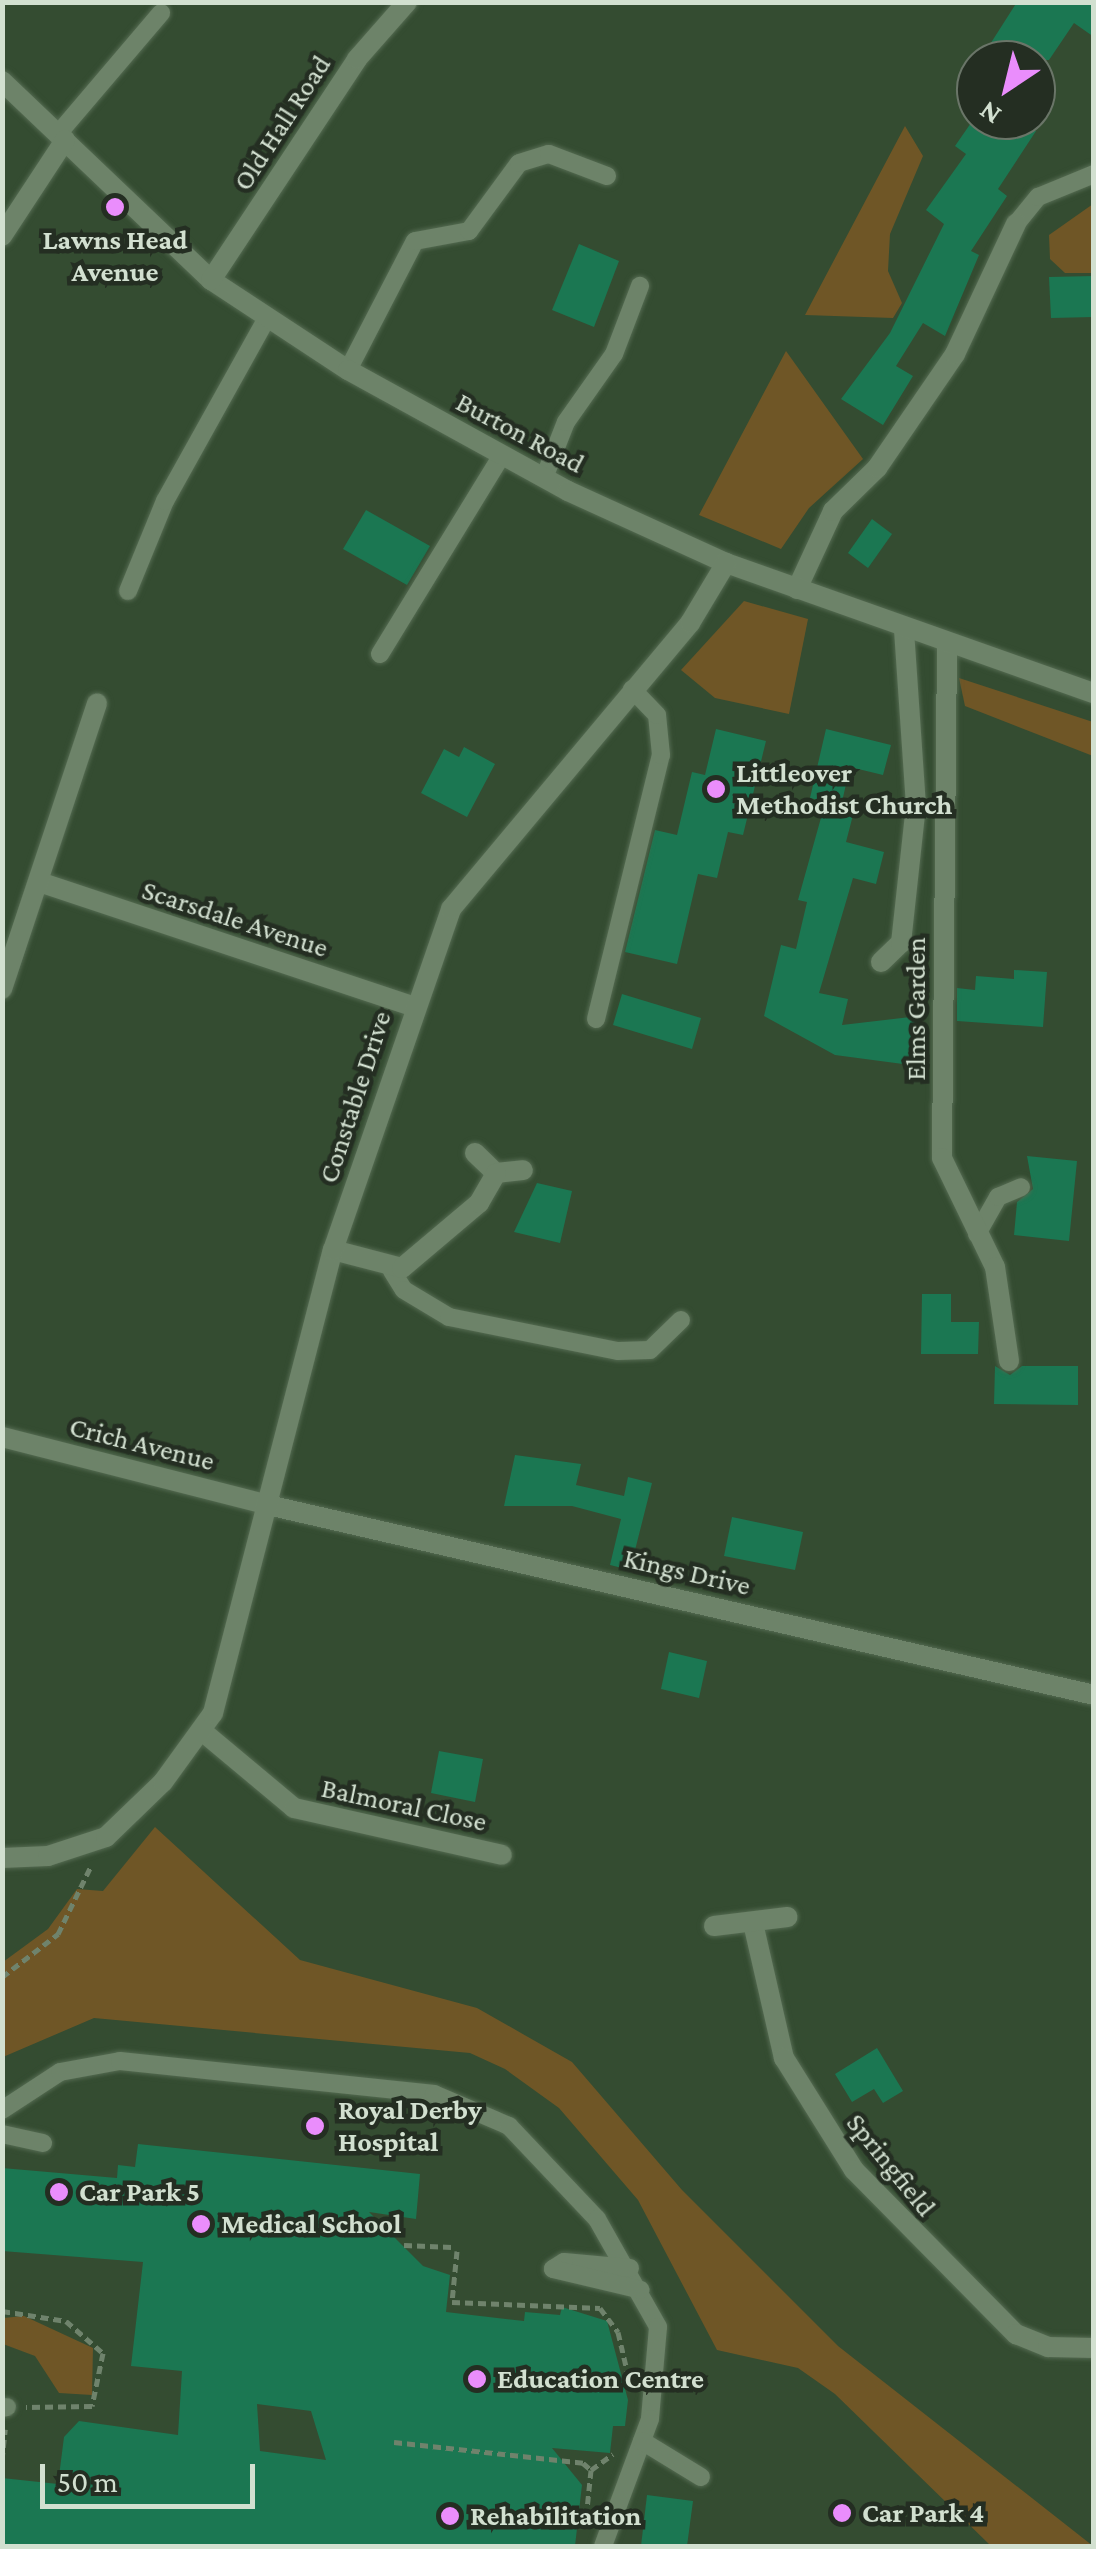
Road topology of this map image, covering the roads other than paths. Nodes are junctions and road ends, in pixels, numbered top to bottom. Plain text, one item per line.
1 (407, 2) edge
2 (161, 13) dead end
3 (2, 80) edge
4 (62, 137) junction
5 (1094, 174) edge
6 (607, 176) dead end
7 (1016, 224) joint
8 (2, 236) edge
9 (210, 280) junction
10 (640, 286) dead end
11 (267, 318) junction
12 (348, 370) junction
13 (502, 455) junction
14 (544, 478) junction
15 (726, 563) junction
16 (797, 589) junction
17 (128, 591) dead end
18 (904, 630) junction
19 (947, 644) junction
20 (380, 654) dead end
21 (632, 690) junction
22 (1094, 692) edge
23 (97, 703) dead end
24 (39, 882) junction
25 (880, 962) dead end
26 (2, 989) edge
27 (414, 1007) junction
28 (596, 1018) dead end
29 (475, 1153) dead end
30 (523, 1170) dead end
31 (496, 1172) junction
32 (1021, 1187) dead end
33 (977, 1234) junction
34 (333, 1250) junction
35 (392, 1271) junction
36 (681, 1320) dead end
37 (1009, 1361) dead end
38 (2, 1436) edge
39 (268, 1505) junction
40 (1094, 1695) edge
41 (202, 1731) junction
42 (502, 1855) dead end
43 (2, 1858) edge
44 (787, 1917) dead end
45 (752, 1923) junction
46 (714, 1926) dead end
47 (2, 2110) edge
48 (2, 2134) edge
49 (43, 2143) dead end
50 (630, 2268) junction
51 (641, 2290) junction
52 (1094, 2348) edge
53 (642, 2441) junction
54 (701, 2477) dead end
55 (603, 2546) edge

1 - 9 street, Old Hall Road
2 - 4 lane
3 - 4 street, Burton Road
4 - 8 street
4 - 9 street, Burton Road
5 - 7 lane
6 - 12 lane
7 - 16 street
9 - 11 street, Burton Road
10 - 14 lane
11 - 12 street, Burton Road
11 - 17 lane
12 - 13 street, Burton Road
13 - 14 street, Burton Road
13 - 20 lane
14 - 15 street, Burton Road
15 - 16 street, Burton Road
15 - 21 street, Constable Drive
16 - 18 street, Burton Road
18 - 19 street, Burton Road
18 - 25 street
19 - 22 street, Burton Road
19 - 33 street, Elms Garden
21 - 27 street, Constable Drive
21 - 28 lane
23 - 24 street
24 - 26 street
24 - 27 street, Scarsdale Avenue
27 - 34 street, Constable Drive
29 - 31 street
30 - 31 street
31 - 35 street
32 - 33 lane
33 - 37 street, Elms Garden
34 - 35 street
34 - 39 street, Constable Drive
35 - 36 lane
38 - 39 street, Crich Avenue
39 - 40 street, Kings Drive
39 - 41 street, Constable Drive
41 - 42 street, Balmoral Close
41 - 43 street, Constable Drive
44 - 45 street
45 - 46 street
45 - 52 street, Springfield
47 - 50 lane
48 - 49 lane
50 - 51 lane
50 - 51 lane
51 - 53 lane
53 - 54 lane
53 - 55 lane

